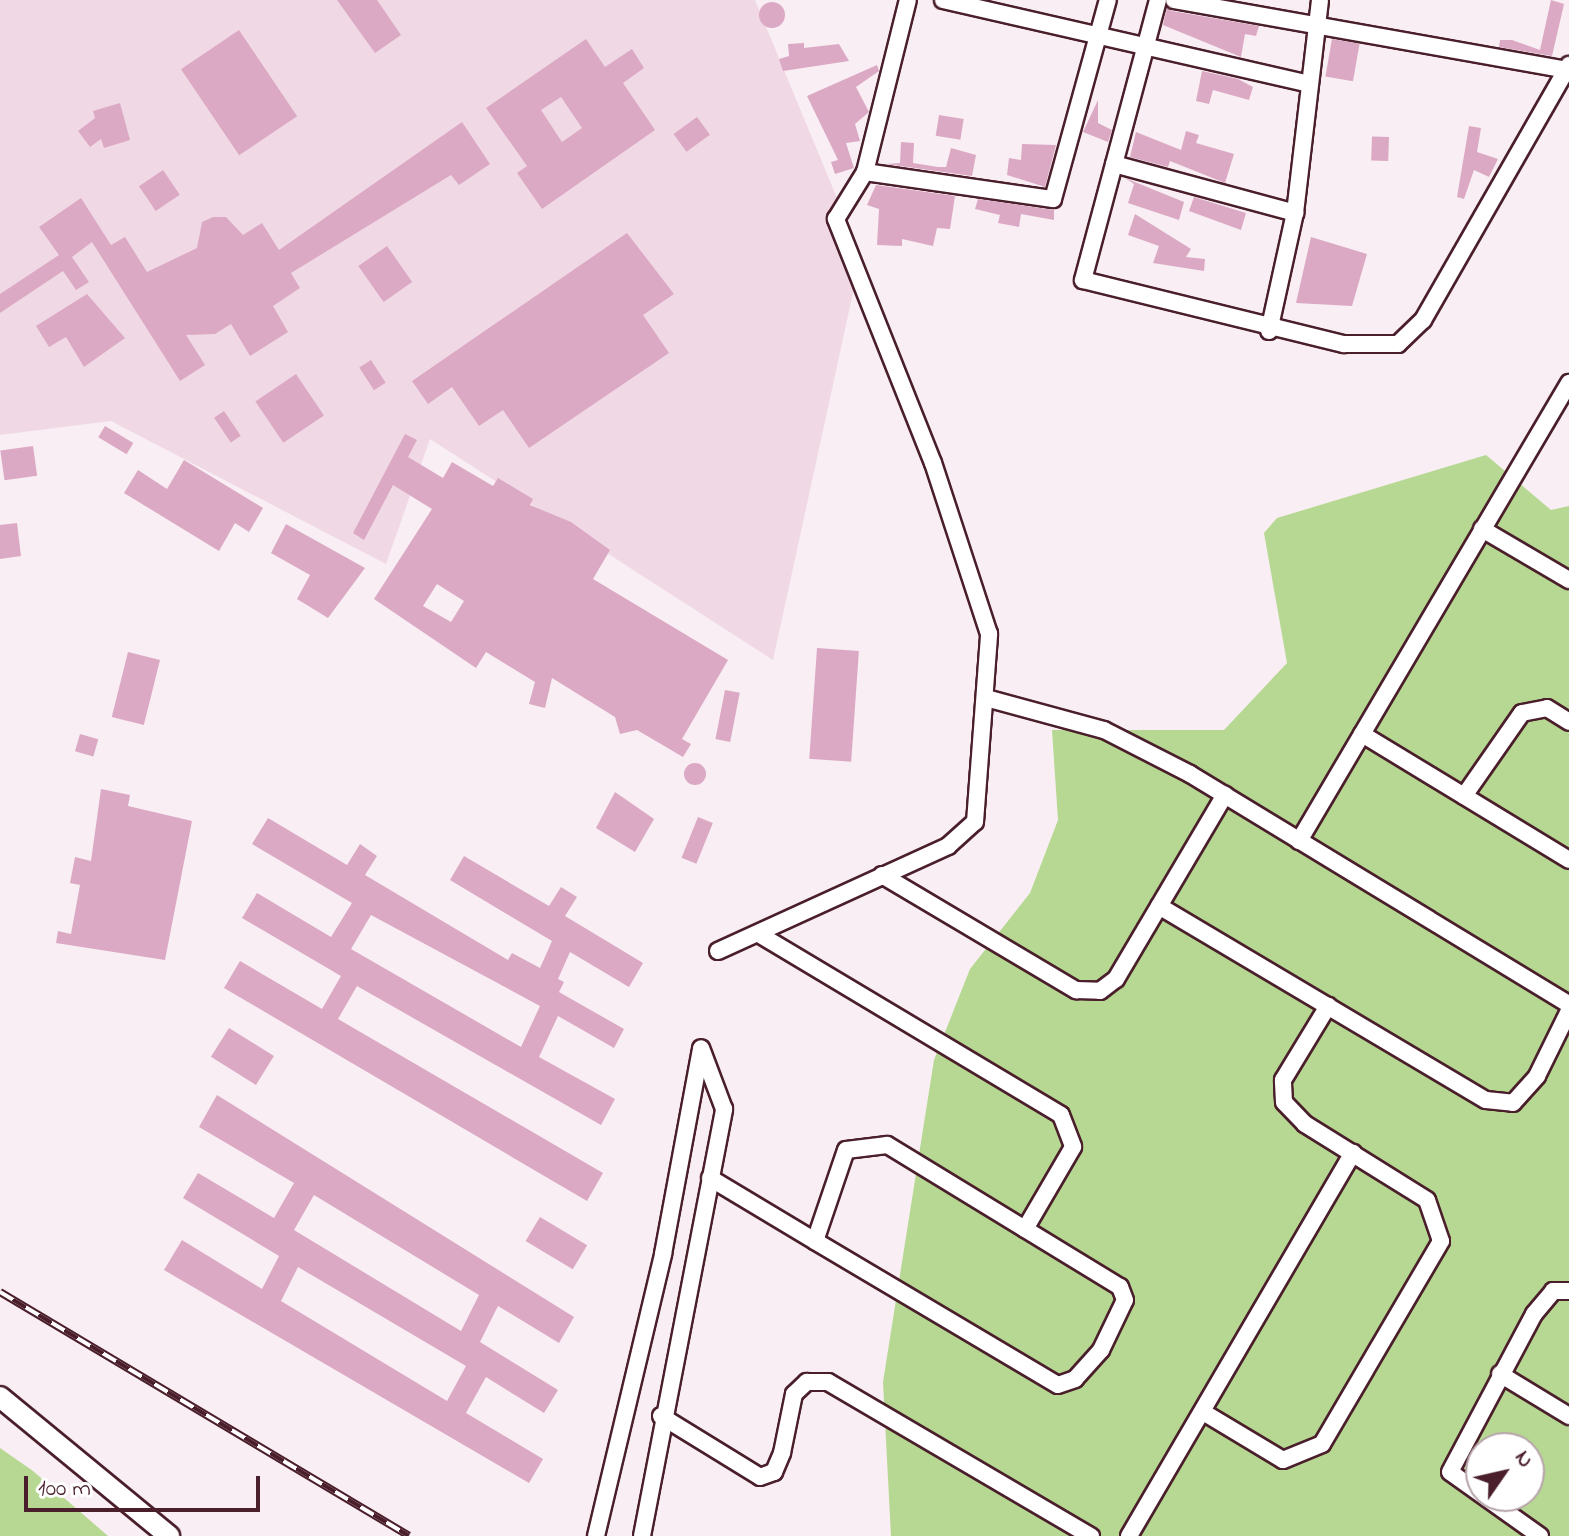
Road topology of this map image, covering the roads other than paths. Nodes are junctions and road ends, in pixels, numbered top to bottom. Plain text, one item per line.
1 (908, 0) edge
2 (943, 0) edge
3 (1108, 0) edge
4 (1158, 0) edge
5 (1174, 0) edge
6 (1320, 0) edge
7 (1316, 24) junction
8 (1098, 37) junction
9 (1145, 45) junction
10 (1568, 68) edge
11 (1310, 84) junction
12 (1114, 164) junction
13 (865, 172) junction
14 (1295, 213) junction
15 (1269, 331) junction
16 (1569, 383) edge
17 (1482, 529) junction
18 (1569, 580) edge
19 (986, 698) junction
20 (1569, 722) edge
21 (1362, 734) junction
22 (1225, 795) junction
23 (1464, 796) junction
24 (1299, 841) junction
25 (1569, 860) edge
26 (882, 875) junction
27 (1159, 906) junction
28 (762, 936) junction
29 (718, 951) dead end
30 (1569, 1004) edge
31 (1328, 1006) junction
32 (1569, 1011) edge
33 (1353, 1153) junction
34 (710, 1178) junction
35 (1025, 1229) junction
36 (815, 1241) junction
37 (1569, 1291) edge
38 (1500, 1374) junction
39 (0, 1397) edge
40 (1203, 1412) junction
41 (661, 1416) junction
42 (1569, 1416) edge
43 (169, 1536) edge
44 (596, 1536) edge
45 (642, 1536) edge
46 (1091, 1536) edge
47 (1129, 1536) edge
48 (1540, 1536) edge

1 - 13 street
2 - 8 street
3 - 8 street
4 - 9 street
5 - 7 street
6 - 7 street
7 - 10 street
7 - 11 street
8 - 9 street
8 - 13 street
9 - 11 street
9 - 12 street
10 - 15 street
11 - 14 street
12 - 14 street
12 - 15 street
13 - 19 street
14 - 15 street
16 - 17 street
17 - 18 street
17 - 21 street
19 - 22 street
19 - 26 street
20 - 23 street
21 - 23 street
21 - 24 street
22 - 24 street
22 - 27 street
23 - 25 street
24 - 30 street
26 - 27 street
26 - 28 street
27 - 31 street
28 - 29 street
28 - 35 street
31 - 32 street
31 - 33 street
33 - 40 street
33 - 40 street
34 - 36 street
34 - 41 street
34 - 44 street
35 - 36 street
35 - 36 street
37 - 38 street
38 - 42 street
38 - 48 street
39 - 43 street
40 - 47 street
41 - 45 street
41 - 46 street

